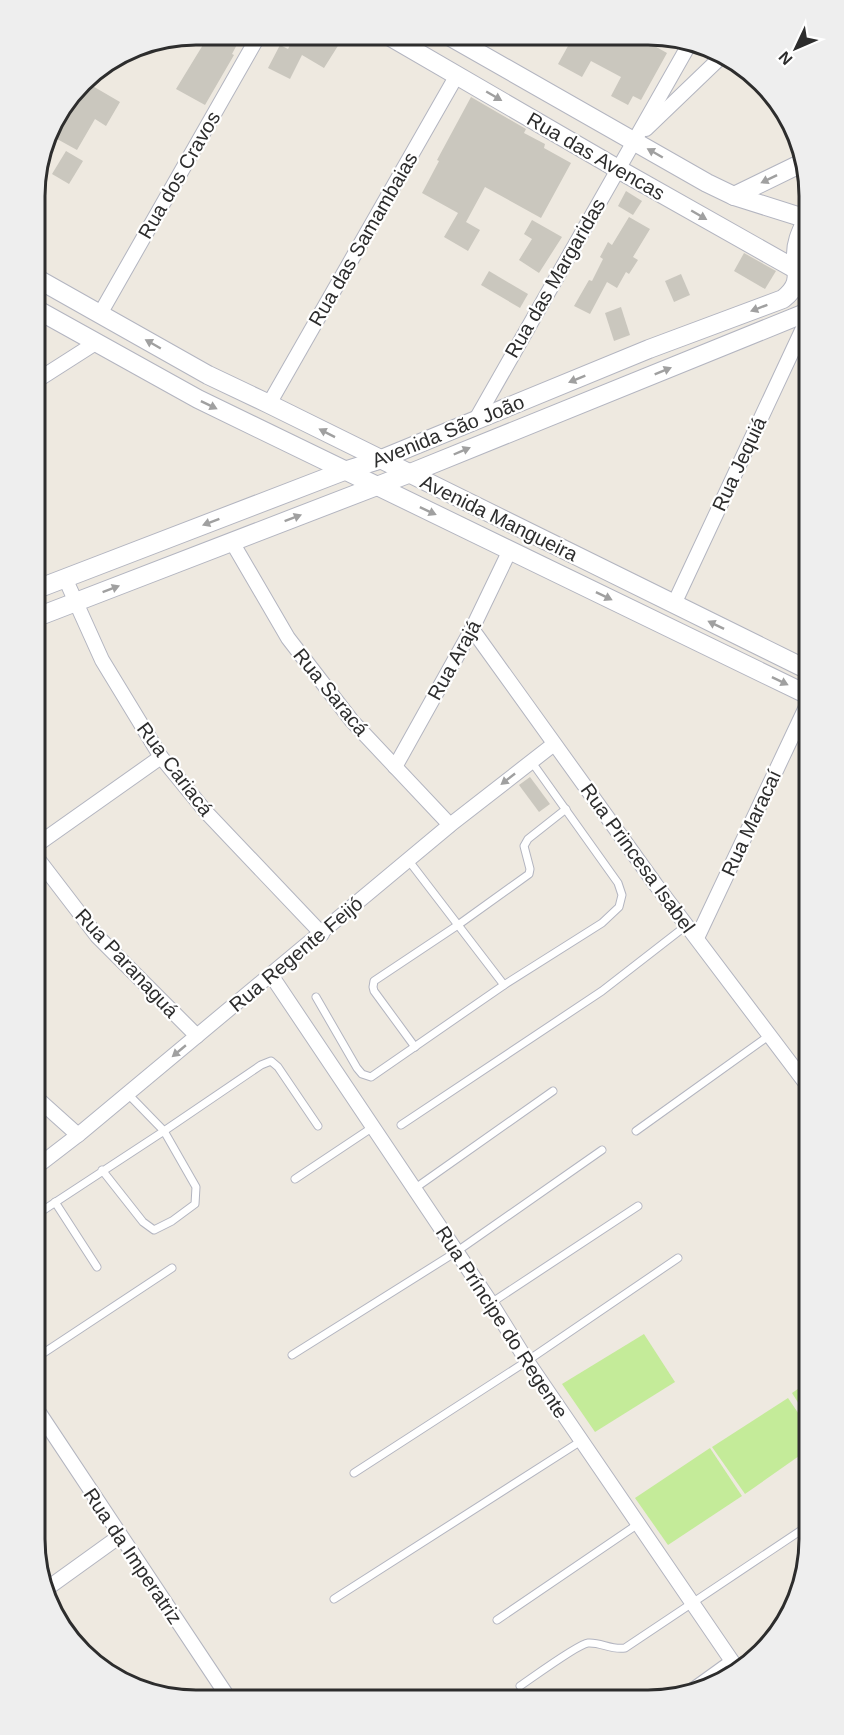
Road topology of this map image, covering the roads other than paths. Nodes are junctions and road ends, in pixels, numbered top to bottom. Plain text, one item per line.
1 (253, 45) edge
2 (405, 45) edge
3 (479, 45) edge
4 (686, 50) edge
5 (716, 62) edge
6 (457, 75) junction
7 (549, 93) junction
8 (530, 118) junction
9 (633, 141) junction
10 (796, 166) edge
11 (618, 169) junction
12 (734, 196) junction
13 (799, 216) edge
14 (799, 236) edge
15 (799, 265) edge
16 (799, 272) edge
17 (799, 278) edge
18 (45, 283) edge
19 (100, 314) junction
20 (799, 315) edge
21 (45, 316) edge
22 (799, 337) edge
23 (97, 342) junction
24 (45, 375) edge
25 (269, 404) junction
26 (475, 421) junction
27 (379, 460) junction
28 (344, 471) junction
29 (408, 474) junction
30 (376, 486) junction
31 (232, 542) junction
32 (510, 550) junction
33 (66, 578) junction
34 (45, 587) edge
35 (76, 603) junction
36 (674, 604) junction
37 (45, 614) edge
38 (472, 629) junction
39 (799, 666) edge
40 (799, 691) edge
41 (799, 722) edge
42 (554, 744) junction
43 (161, 757) junction
44 (531, 761) junction
45 (395, 767) junction
46 (566, 809) junction
47 (450, 825) junction
48 (45, 839) edge
49 (409, 861) junction
50 (45, 868) edge
51 (458, 925) junction
52 (687, 925) junction
53 (322, 934) junction
54 (697, 938) junction
55 (271, 975) junction
56 (504, 985) junction
57 (316, 997) dead end
58 (770, 1035) junction
59 (197, 1036) junction
60 (415, 1047) junction
61 (799, 1071) edge
62 (553, 1091) dead end
63 (128, 1094) junction
64 (45, 1105) edge
65 (401, 1125) dead end
66 (318, 1126) dead end
67 (373, 1127) junction
68 (164, 1131) junction
69 (636, 1131) dead end
70 (78, 1135) junction
71 (602, 1150) dead end
72 (45, 1160) edge
73 (102, 1170) junction
74 (295, 1179) dead end
75 (414, 1189) junction
76 (55, 1202) junction
77 (638, 1206) dead end
78 (45, 1209) edge
79 (456, 1252) junction
80 (678, 1258) dead end
81 (97, 1267) dead end
82 (171, 1268) dead end
83 (491, 1303) junction
84 (45, 1352) edge
85 (291, 1355) dead end
86 (527, 1361) junction
87 (45, 1422) edge
88 (581, 1442) junction
89 (354, 1473) dead end
90 (638, 1524) junction
91 (799, 1532) edge
92 (120, 1536) junction
93 (52, 1585) edge
94 (334, 1599) dead end
95 (692, 1602) junction
96 (497, 1620) dead end
97 (733, 1663) edge
98 (709, 1678) edge
99 (520, 1686) dead end
100 (223, 1690) edge

1 - 19 street, Rua dos Cravos
2 - 6 street, Rua das Avencas
3 - 7 street, Rua das Avencas
4 - 9 street, Rua das Margaridas
5 - 9 street
6 -> 8 street, Rua das Avencas
6 - 25 street, Rua das Samambaias
7 - 8 street
7 - 9 street, Rua das Avencas
8 - 11 street, Rua das Avencas
9 - 11 street, Rua das Margaridas
12 -> 9 street, Rua das Avencas
10 -> 12 street
11 -> 16 street, Rua das Avencas
11 - 26 street, Rua das Margaridas
12 - 13 street, Rua das Avencas
14 - 15 street, Avenida São João
17 -> 26 street, Avenida São João
18 - 19 street, Avenida Mangueira
25 -> 19 street, Avenida Mangueira
29 -> 20 street, Avenida São João
21 - 23 street, Avenida Mangueira
22 - 36 street, Rua Jequiá
23 - 24 street
23 -> 28 street, Avenida Mangueira
27 -> 25 street, Avenida Mangueira
26 - 27 street, Avenida São João
27 - 28 street, Avenida São João
27 - 29 street, Avenida Mangueira
28 - 30 street, Avenida Mangueira
28 -> 33 street, Avenida São João
29 - 30 street, Avenida São João
29 - 36 street, Avenida Mangueira
31 -> 30 street, Avenida São João
30 -> 32 street, Avenida Mangueira
35 -> 31 street, Avenida São João
31 - 45 street, Rua Saracá
32 - 38 street, Rua Arajá
32 -> 40 street, Avenida Mangueira
33 - 34 street, Avenida São João
33 - 35 street, Rua Cariacá
35 - 37 street, Avenida São João
35 - 43 street, Rua Cariacá
39 -> 36 street, Avenida Mangueira
38 - 42 street, Rua Princesa Isabel
38 - 45 street, Rua Arajá
41 - 54 street, Rua Maracaí
42 - 44 street, Rua Regente Feijó
42 - 52 street, Rua Princesa Isabel
43 - 48 street
43 - 53 street, Rua Cariacá
44 - 46 lane
44 -> 47 street, Rua Regente Feijó
45 - 47 street, Rua Saracá
46 - 51 lane
46 - 56 lane
47 - 49 street, Rua Regente Feijó
49 - 51 lane
49 - 53 street, Rua Regente Feijó
50 - 59 street, Rua Paranaguá
51 - 56 lane
51 - 60 lane
52 - 54 street, Rua Princesa Isabel
52 - 65 lane
53 - 55 street, Rua Regente Feijó
54 - 58 street, Rua Princesa Isabel
55 - 59 street, Rua Regente Feijó
55 - 67 street, Rua Príncipe do Regente
56 - 60 lane
57 - 60 lane
58 - 61 street, Rua Princesa Isabel
58 - 69 lane
59 -> 63 street, Rua Regente Feijó
62 - 75 lane
63 - 68 lane
63 - 70 street, Rua Regente Feijó
64 - 70 street
66 - 68 lane
67 - 74 lane
67 - 75 street, Rua Príncipe do Regente
68 - 73 lane
68 - 73 lane
70 - 72 street, Rua Regente Feijó
71 - 79 lane
73 - 76 lane
75 - 79 street, Rua Príncipe do Regente
76 - 78 lane
76 - 81 lane
77 - 83 lane
79 - 83 street, Rua Príncipe do Regente
79 - 85 lane
80 - 86 lane
82 - 84 lane
83 - 86 street, Rua Príncipe do Regente
86 - 88 street, Rua Príncipe do Regente
86 - 89 lane
87 - 92 street, Rua da Imperatriz
88 - 90 street, Rua Príncipe do Regente
88 - 94 lane
90 - 95 street, Rua Príncipe do Regente
90 - 96 lane
91 - 95 lane
92 - 93 street
92 - 100 street, Rua da Imperatriz
95 - 97 street, Rua Príncipe do Regente
95 - 99 lane
97 - 98 lane

